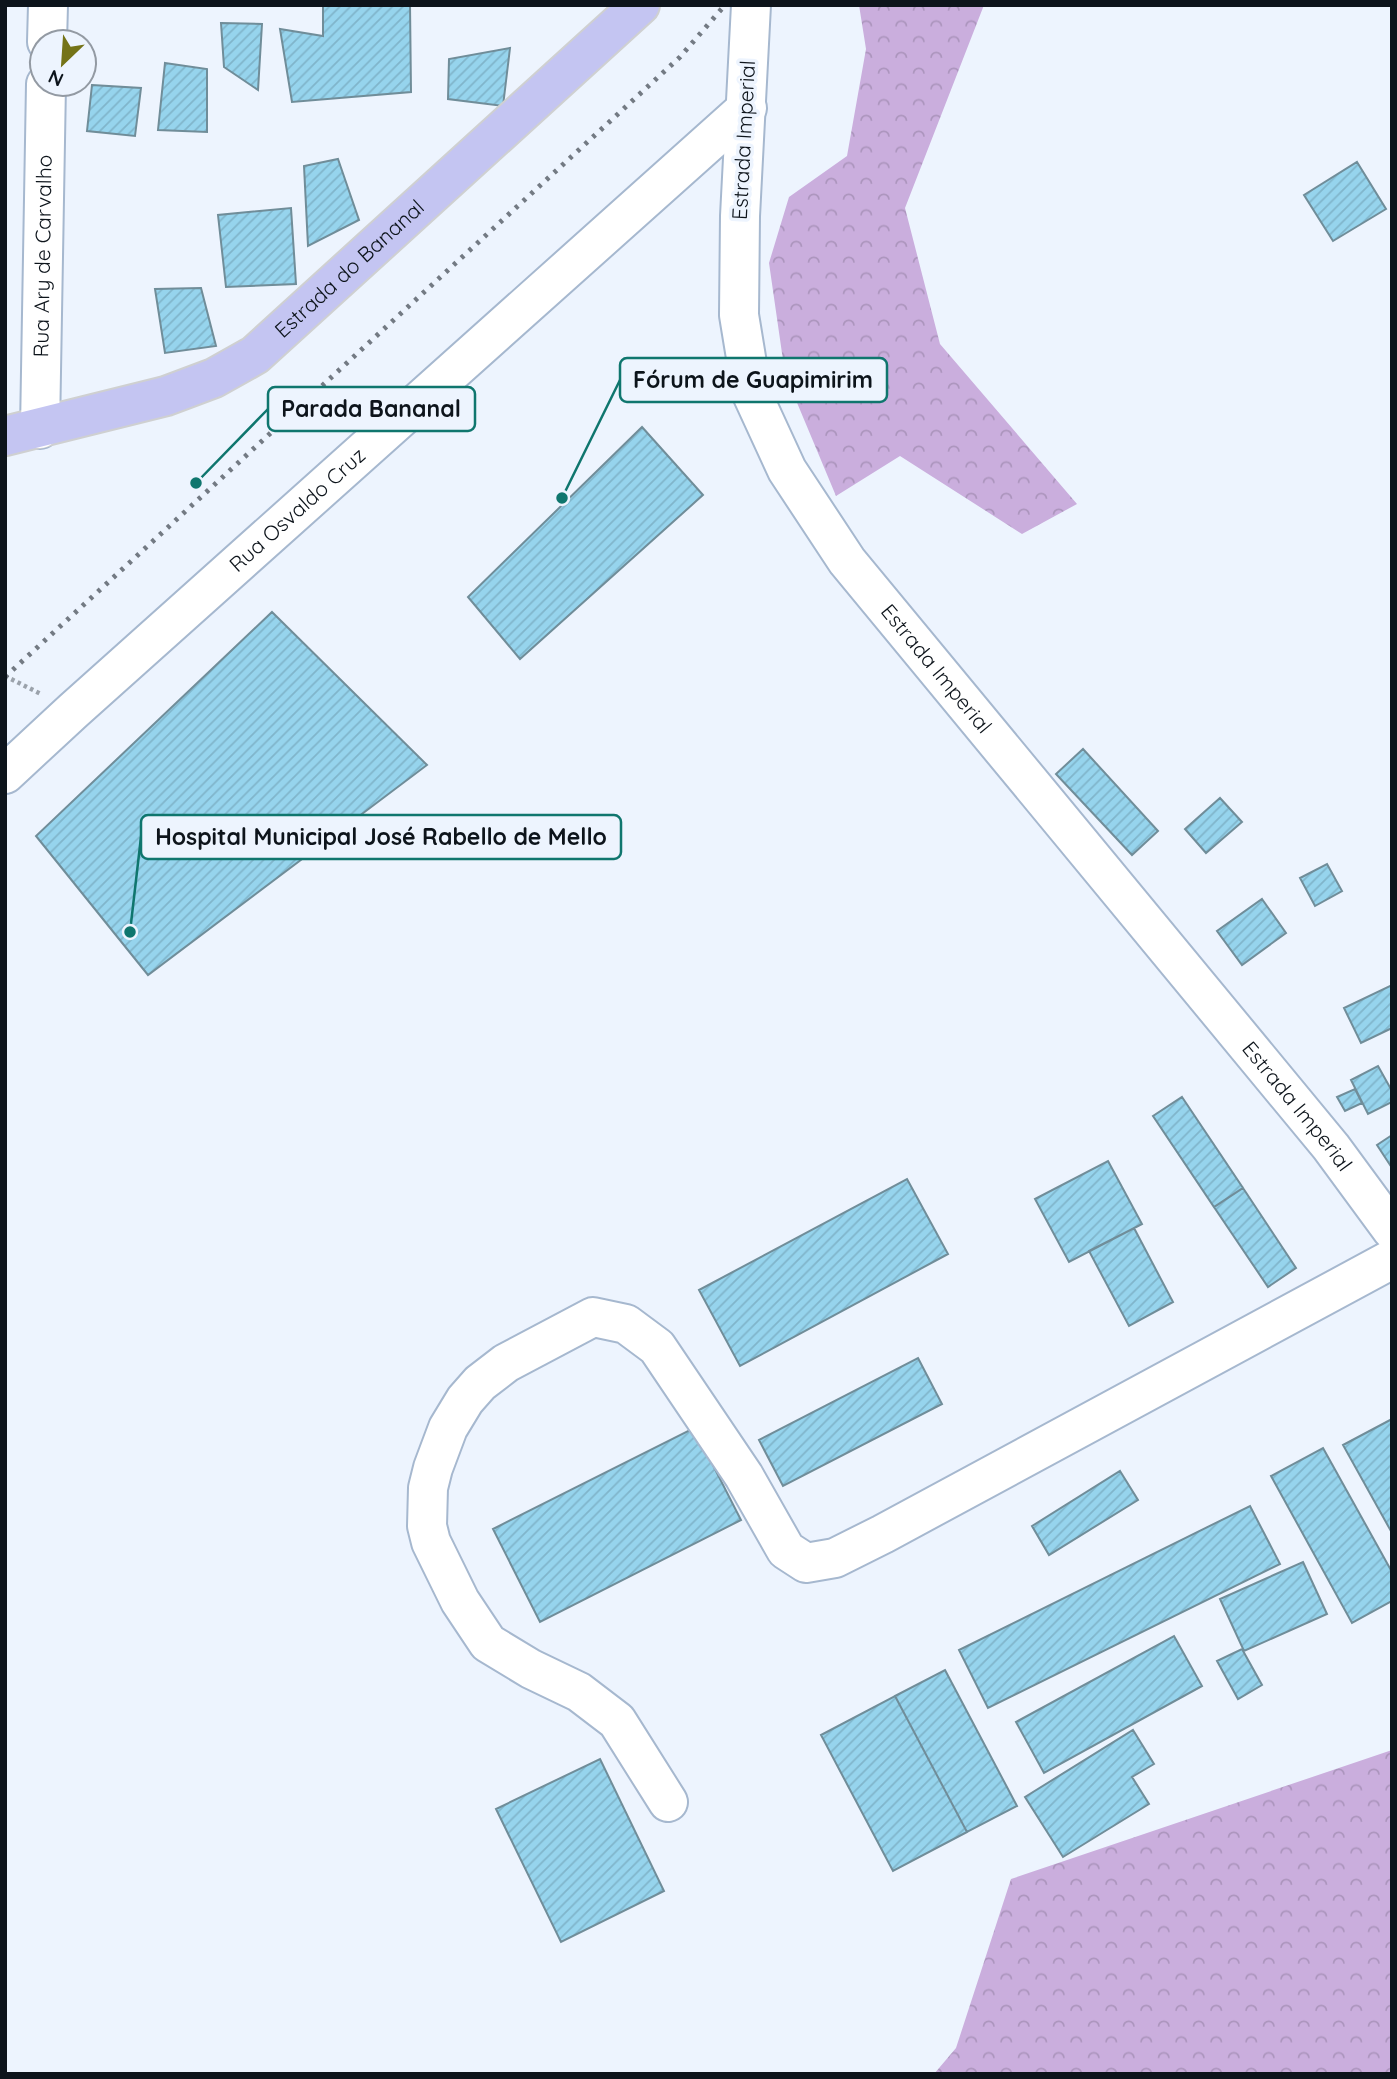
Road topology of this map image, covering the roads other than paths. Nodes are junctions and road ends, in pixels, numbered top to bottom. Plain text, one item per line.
1 (48, 5) edge
2 (640, 5) edge
3 (751, 5) edge
4 (47, 28) edge
5 (45, 98) edge
6 (747, 108) junction
7 (23, 432) edge
8 (5, 774) edge
9 (1392, 1230) edge
10 (1392, 1259) edge
11 (668, 1802) dead end

1 - 4 street
2 - 7 main road, Estrada do Bananal
3 - 6 street, Estrada Imperial
5 - 7 street, Rua Ary de Carvalho
6 - 8 street, Rua Osvaldo Cruz
6 - 9 street, Estrada Imperial
10 - 11 street

